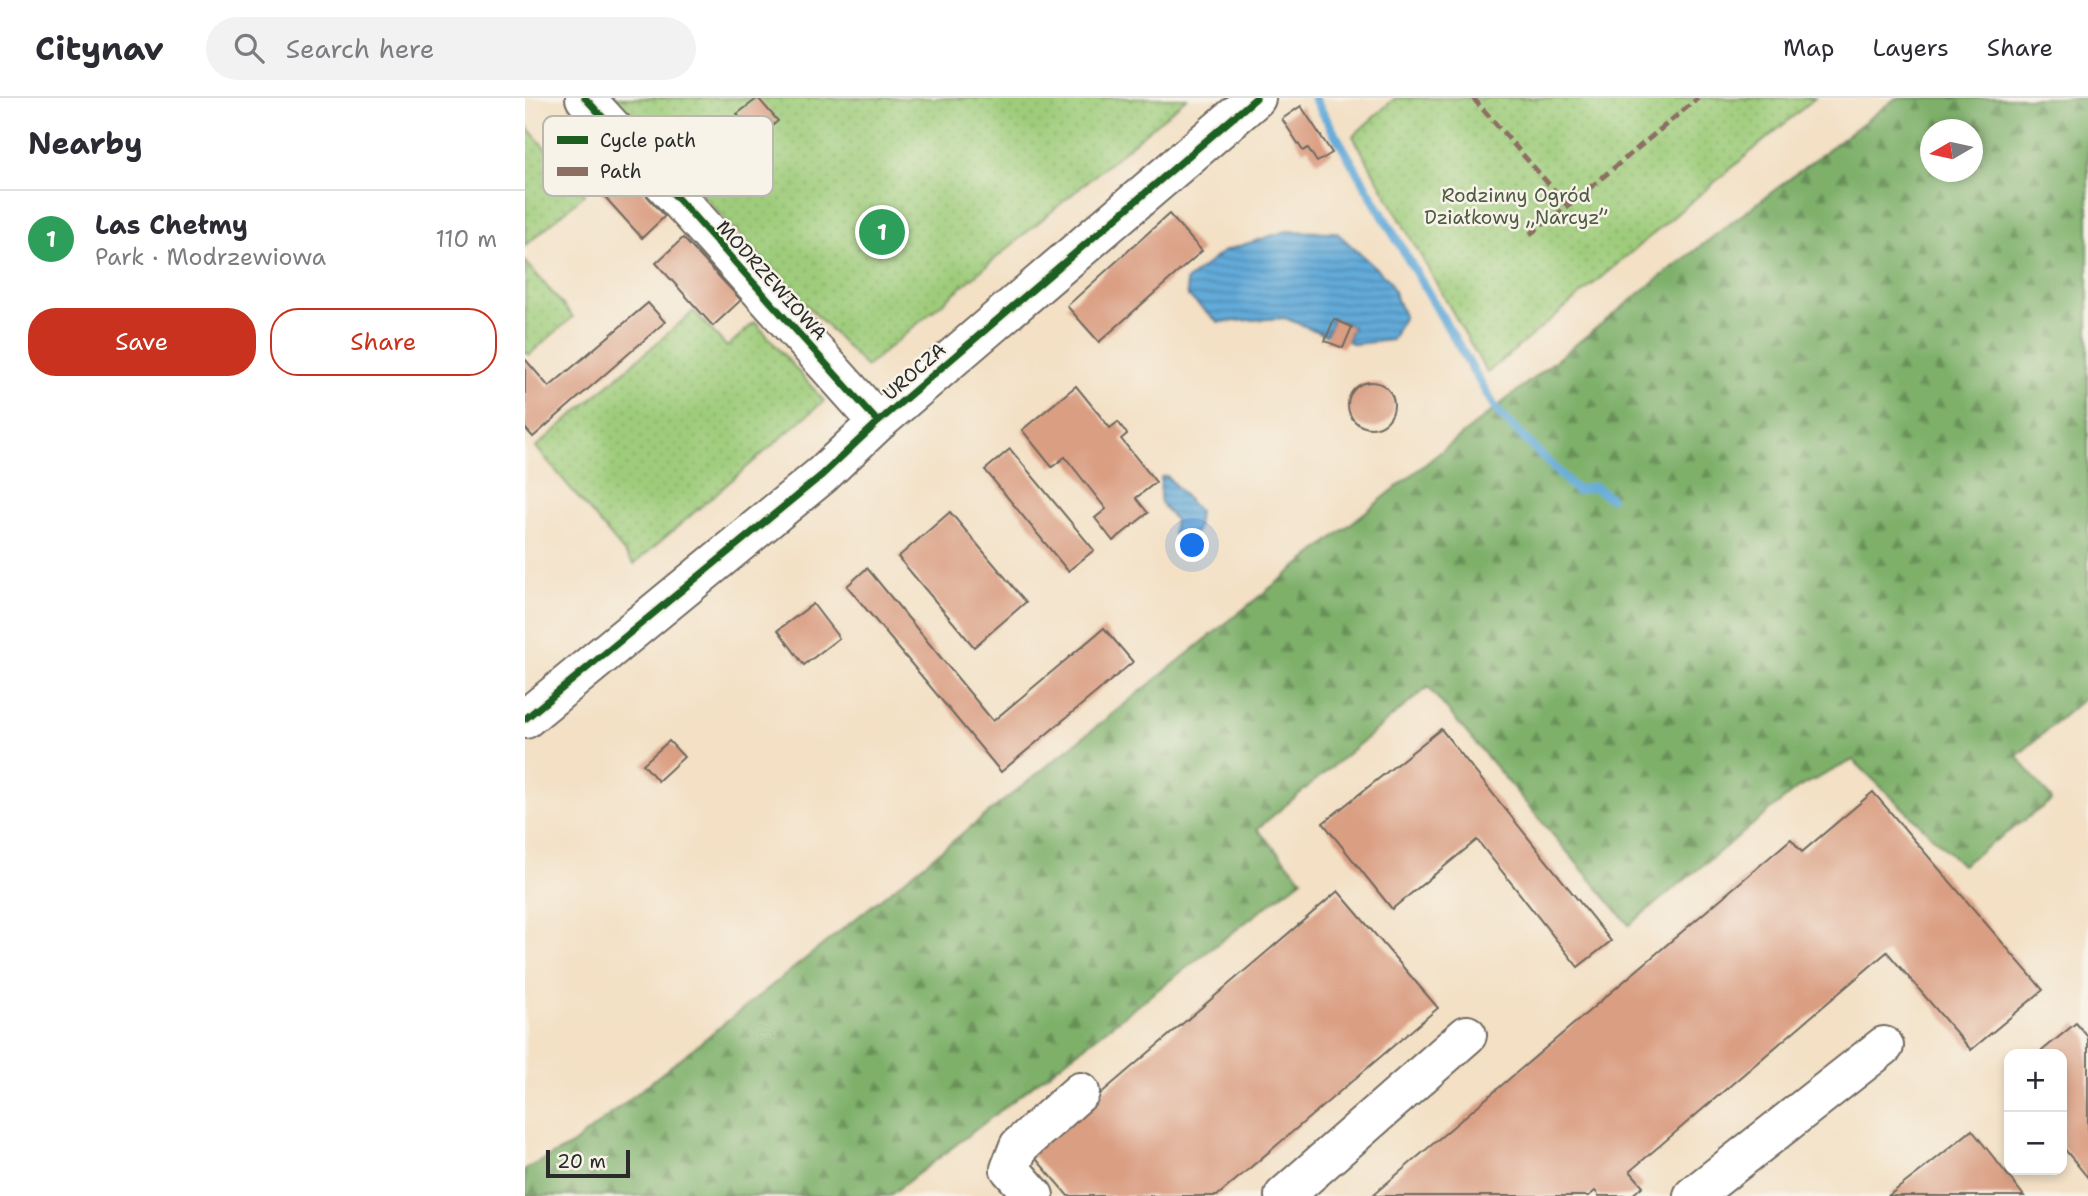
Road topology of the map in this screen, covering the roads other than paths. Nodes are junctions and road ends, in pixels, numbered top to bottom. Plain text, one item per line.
1 (585, 98) edge
2 (1256, 98) edge
3 (602, 116) edge
4 (675, 196) edge
5 (878, 422) junction
6 (525, 719) edge
7 (1467, 1035) dead end
8 (1884, 1046) dead end
9 (1080, 1093) dead end
10 (1034, 1196) edge
11 (1284, 1196) edge
12 (1693, 1196) edge

1 - 3 street, MODRZEWIOWA
2 - 5 street, UROCZA
4 - 5 street, MODRZEWIOWA
5 - 6 street, UROCZA
7 - 11 street
8 - 12 street
9 - 10 street

